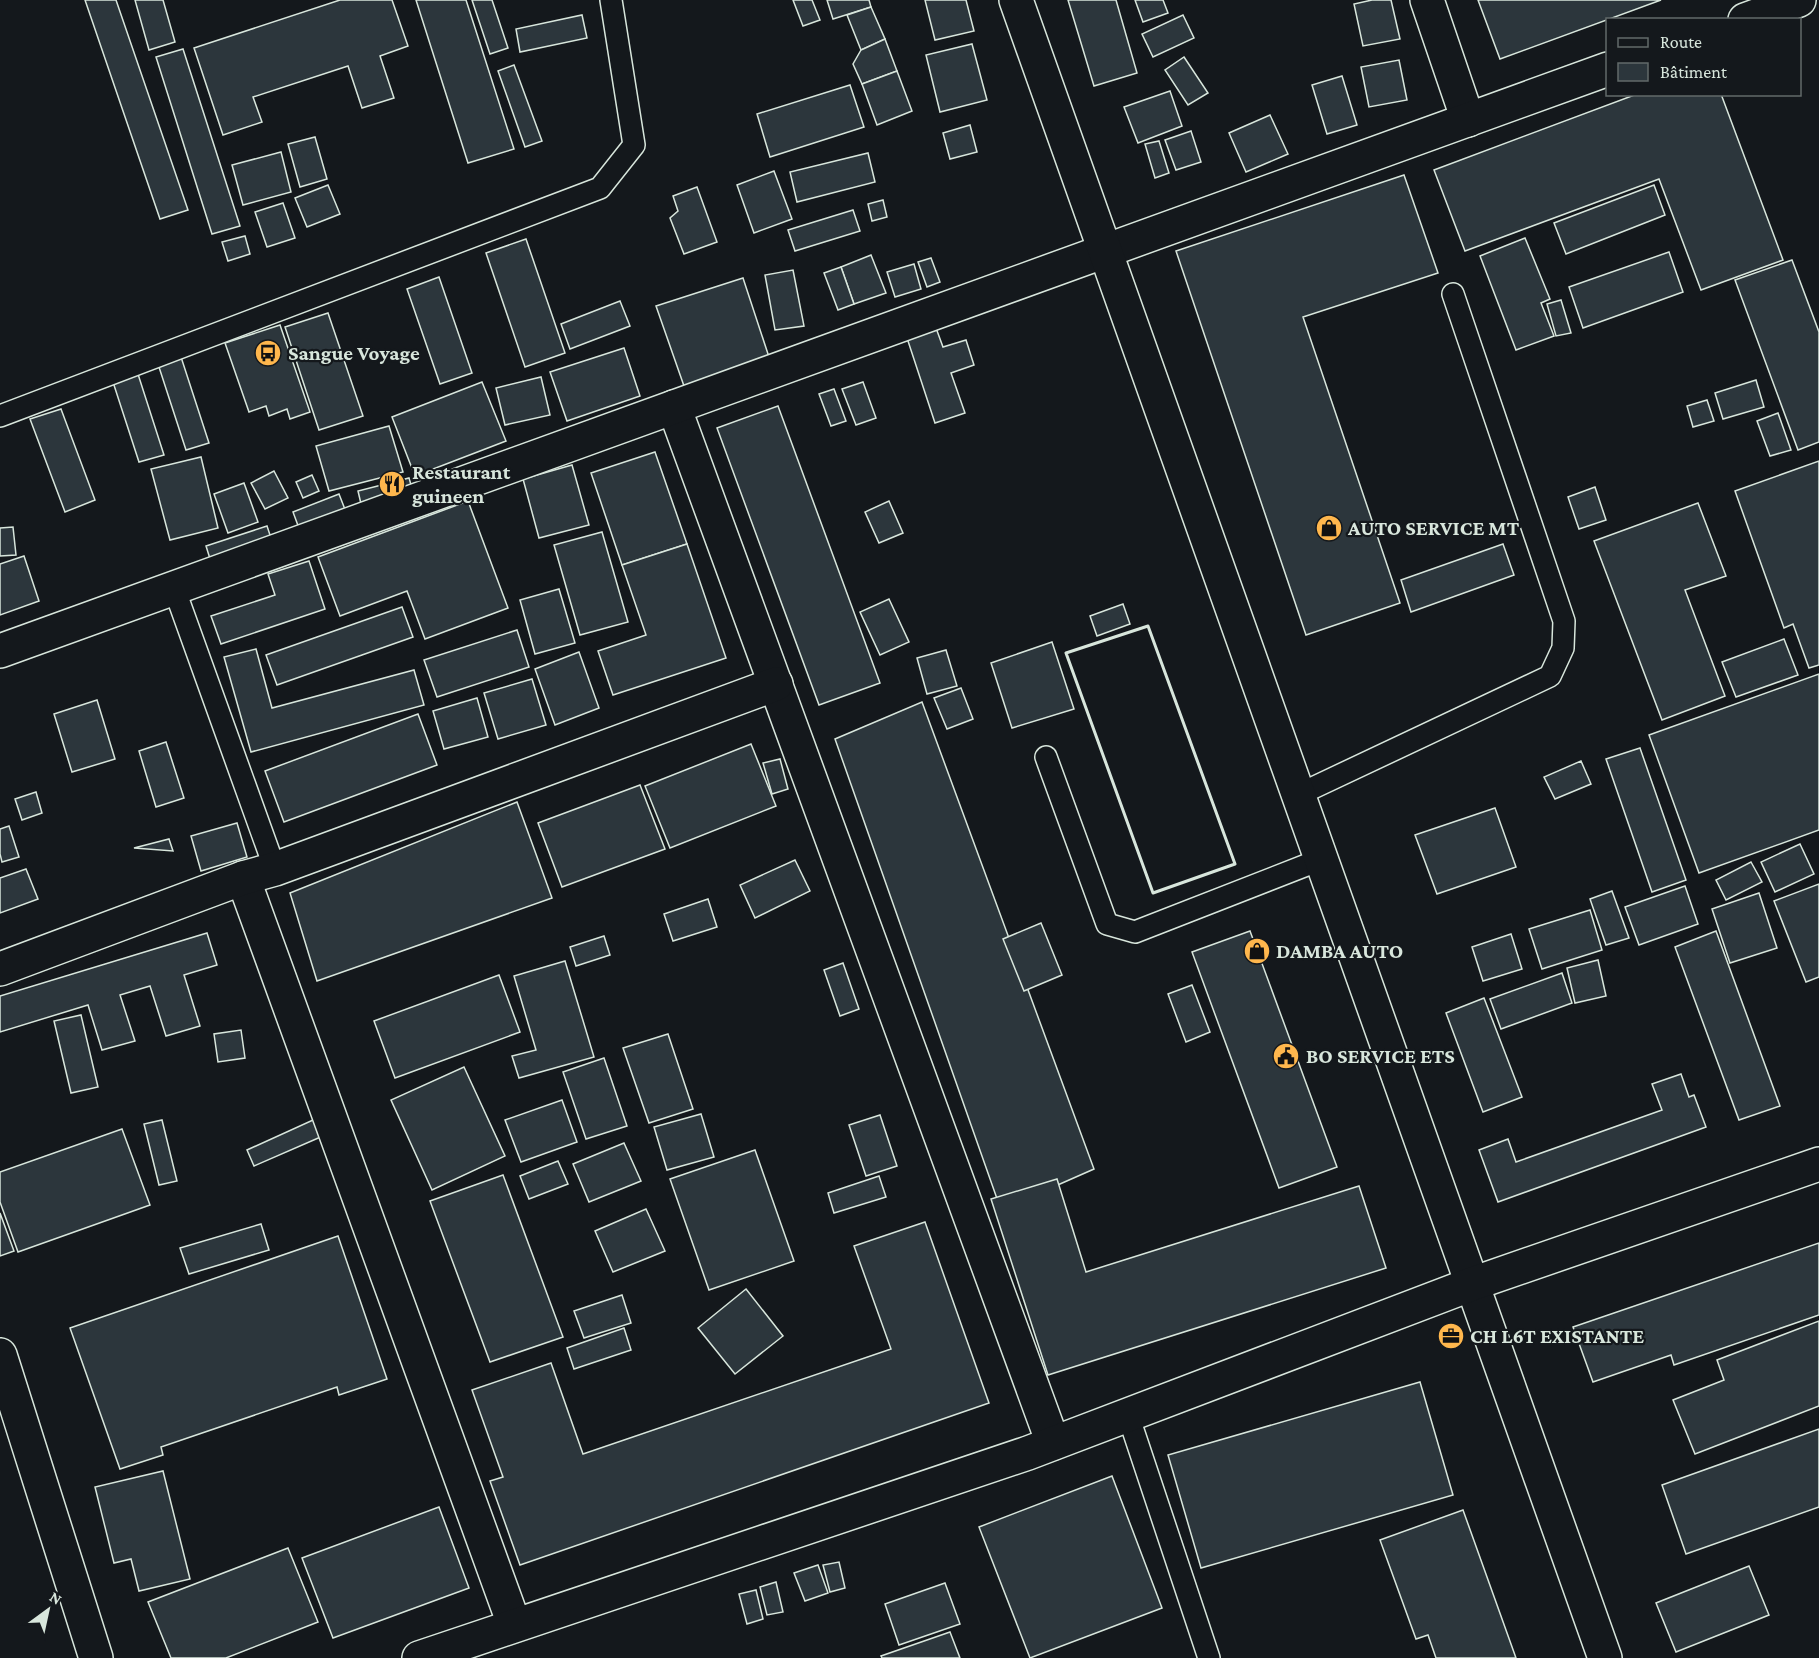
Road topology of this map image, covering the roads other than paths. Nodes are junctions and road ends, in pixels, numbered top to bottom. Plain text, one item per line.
1 (611, 0) edge
2 (1016, 0) edge
3 (1427, 0) edge
4 (1799, 0) edge
5 (1750, 18) edge
6 (1606, 70) edge
7 (1468, 120) junction
8 (1105, 251) junction
9 (1453, 294) dead end
10 (674, 407) junction
11 (0, 416) edge
12 (174, 588) junction
13 (0, 651) edge
14 (776, 684) junction
15 (1046, 757) dead end
16 (1299, 794) junction
17 (1322, 859) junction
18 (275, 869) junction
19 (243, 878) junction
20 (0, 969) edge
21 (1819, 1164) edge
22 (1472, 1284) junction
23 (0, 1355) edge
24 (5, 1388) edge
25 (1128, 1415) junction
26 (1053, 1443) junction
27 (514, 1624) junction
28 (96, 1658) edge
29 (419, 1658) edge
30 (1209, 1658) edge
31 (1605, 1658) edge

1 - 11 lane
2 - 8 street
3 - 7 street
4 - 5 street
6 - 7 street
7 - 8 street
8 - 10 street
8 - 16 street
9 - 16 lane
10 - 12 street
10 - 14 street
12 - 13 street
12 - 18 lane
14 - 18 street
14 - 26 street
15 - 17 lane
16 - 17 street
17 - 22 street
18 - 19 street
19 - 20 street
19 - 27 street
21 - 22 street
22 - 25 street
22 - 31 street
23 - 24 street
24 - 28 street
25 - 26 street
25 - 30 lane
26 - 27 street
27 - 29 street

